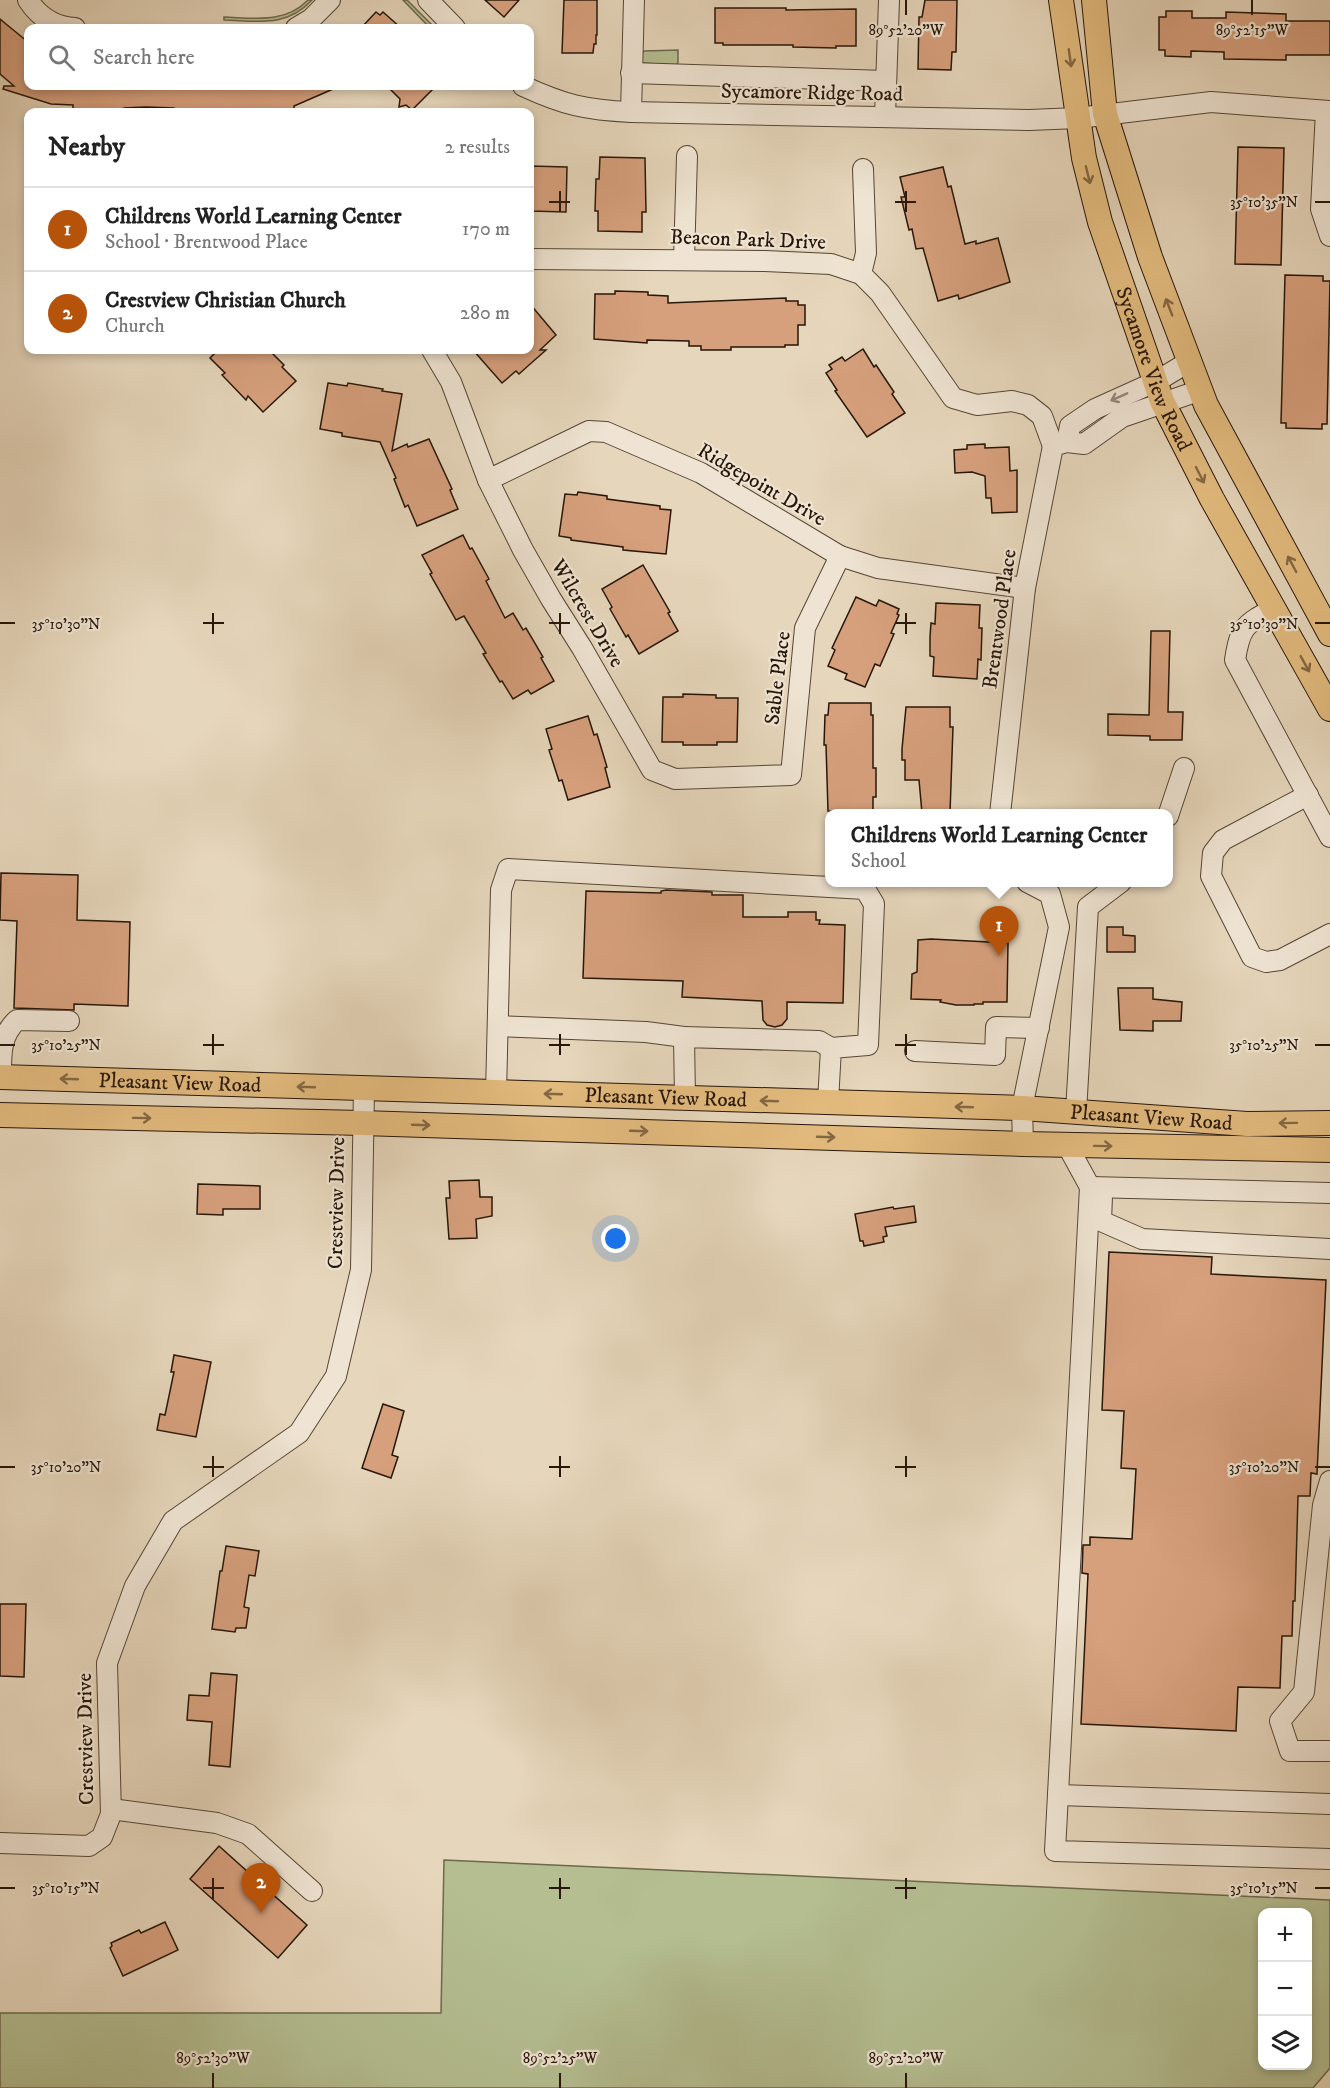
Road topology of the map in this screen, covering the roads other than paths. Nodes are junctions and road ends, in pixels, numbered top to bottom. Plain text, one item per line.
1 (28, 0) edge
2 (330, 0) edge
3 (428, 0) edge
4 (634, 0) edge
5 (889, 0) edge
6 (1061, 0) edge
7 (1094, 0) edge
8 (57, 24) edge
9 (303, 24) edge
10 (451, 24) edge
11 (631, 73) junction
12 (886, 81) junction
13 (532, 90) edge
14 (1328, 111) edge
15 (631, 112) junction
16 (1105, 114) junction
17 (885, 117) junction
18 (1078, 118) junction
19 (687, 156) dead end
20 (863, 169) dead end
21 (1330, 236) edge
22 (534, 259) edge
23 (684, 260) junction
24 (861, 273) junction
25 (434, 354) edge
26 (1190, 361) junction
27 (1201, 390) junction
28 (1160, 391) junction
29 (1060, 444) junction
30 (488, 480) junction
31 (840, 556) junction
32 (1025, 588) junction
33 (1307, 590) junction
34 (1274, 609) junction
35 (1330, 634) edge
36 (1330, 709) edge
37 (1185, 768) dead end
38 (791, 775) joint
39 (1308, 795) junction
40 (1000, 809) edge
41 (1170, 809) edge
42 (1330, 837) edge
43 (825, 887) edge
44 (829, 887) edge
45 (1037, 887) edge
46 (1114, 887) edge
47 (1330, 934) edge
48 (69, 1021) dead end
49 (498, 1026) junction
50 (1039, 1028) junction
51 (684, 1037) junction
52 (831, 1048) junction
53 (915, 1051) dead end
54 (0, 1077) edge
55 (364, 1088) junction
56 (496, 1093) junction
57 (685, 1098) junction
58 (828, 1102) junction
59 (1022, 1108) junction
60 (1076, 1112) junction
61 (0, 1115) edge
62 (362, 1123) junction
63 (1330, 1123) edge
64 (684, 1133) junction
65 (1023, 1144) junction
66 (1067, 1145) junction
67 (1330, 1150) edge
68 (1096, 1187) junction
69 (1330, 1193) edge
70 (1330, 1249) edge
71 (1330, 1481) edge
72 (1330, 1751) edge
73 (1058, 1794) junction
74 (1330, 1804) edge
75 (111, 1809) junction
76 (0, 1843) edge
77 (1330, 1859) edge
78 (312, 1891) dead end

1 - 8 street
2 - 9 street
3 - 10 street
4 - 11 street
5 - 12 street
6 -> 18 main road, Sycamore View Road
7 - 16 main road, Sycamore View Road
11 - 12 street
11 - 15 street
12 - 17 street
13 - 15 street, Sycamore Ridge Road
14 - 16 street, Sycamore Ridge Road
14 - 21 street
15 - 17 street, Sycamore Ridge Road
16 - 18 street, Sycamore Ridge Road
26 -> 16 main road, Sycamore View Road
17 - 18 street, Sycamore Ridge Road
18 -> 28 main road, Sycamore View Road
19 - 23 street
20 - 24 street
22 - 23 street, Beacon Park Drive
23 - 24 street, Beacon Park Drive
24 - 29 street
25 - 30 street, Wilcrest Drive
26 - 27 main road, Sycamore View Road
26 - 28 street, Brentwood Place
27 - 28 street, Brentwood Place
33 -> 27 main road, Sycamore View Road
28 - 29 street, Brentwood Place
28 -> 34 main road, Sycamore View Road
29 - 32 street, Brentwood Place
30 - 31 street, Ridgepoint Drive
30 - 38 street, Wilcrest Drive
31 - 32 street, Ridgepoint Drive
31 - 38 street, Sable Place
32 - 40 street, Brentwood Place
33 - 34 main road
33 - 35 main road, Sycamore View Road
34 -> 36 main road, Sycamore View Road
34 - 39 street
37 - 41 street
39 - 42 street
39 - 47 street
43 - 49 street
44 - 52 street
45 - 50 street
46 - 60 street
48 - 54 street
49 - 51 street
49 - 56 street
50 - 53 street
50 - 59 street
51 - 52 street
51 - 57 street
52 - 58 street
55 -> 54 main road, Pleasant View Road
55 - 56 main road, Pleasant View Road
55 - 62 street, Crestview Drive
57 -> 56 main road, Pleasant View Road
58 -> 57 main road, Pleasant View Road
57 - 64 main road
59 -> 58 main road, Pleasant View Road
59 - 60 main road, Pleasant View Road
59 - 65 street
63 -> 60 main road, Pleasant View Road
61 -> 62 main road, Pleasant View Road
62 -> 64 main road, Pleasant View Road
62 - 75 street, Crestview Drive
64 -> 65 main road, Pleasant View Road
65 - 66 main road, Pleasant View Road
66 -> 67 main road, Pleasant View Road
66 - 68 street
68 - 69 street
68 - 70 street
68 - 73 street
71 - 72 street
73 - 74 street
73 - 77 street
75 - 76 street, Crestview Drive
75 - 78 street

